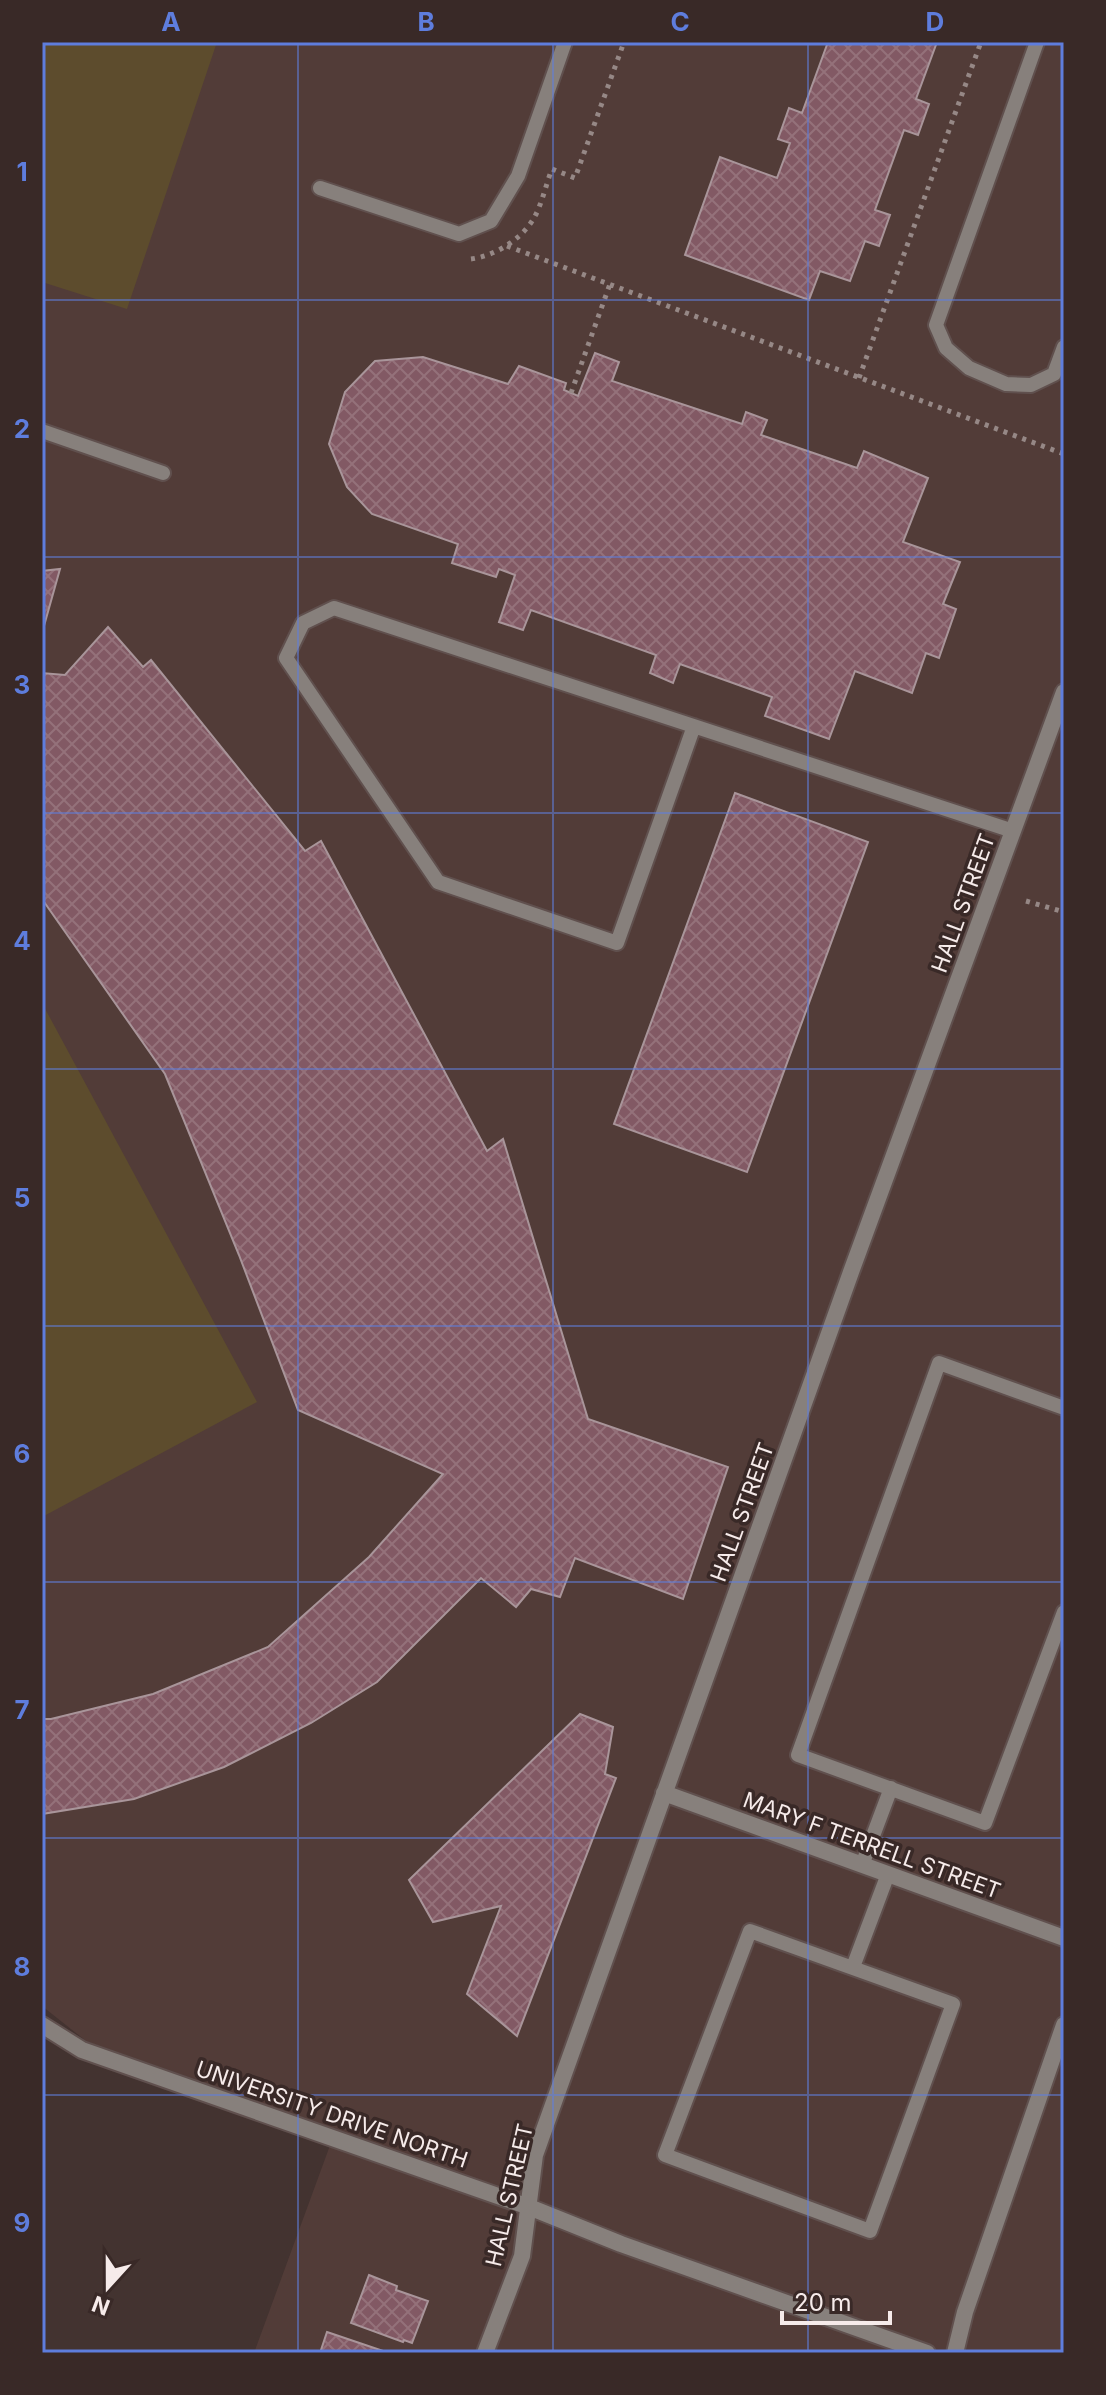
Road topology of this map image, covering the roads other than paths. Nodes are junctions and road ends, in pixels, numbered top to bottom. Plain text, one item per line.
1 (565, 42) edge
2 (1037, 42) edge
3 (320, 188) dead end
4 (1064, 347) edge
5 (42, 431) edge
6 (163, 473) dead end
7 (1064, 692) edge
8 (694, 726) junction
9 (1013, 831) junction
10 (1064, 1408) edge
11 (1064, 1612) edge
12 (891, 1788) junction
13 (664, 1793) junction
14 (862, 1865) junction
15 (888, 1874) junction
16 (1064, 1938) edge
17 (853, 1967) junction
18 (42, 2025) edge
19 (1064, 2025) edge
20 (529, 2207) junction
21 (485, 2353) edge
22 (927, 2353) edge
23 (955, 2353) edge

1 - 3 lane
2 - 4 lane
5 - 6 lane
7 - 9 street, HALL STREET
8 - 8 lane
8 - 9 lane
9 - 13 street, HALL STREET
10 - 12 lane
11 - 12 lane
12 - 14 lane
13 - 14 street, MARY F TERRELL STREET
13 - 20 street, HALL STREET
14 - 15 street, MARY F TERRELL STREET
15 - 16 street, MARY F TERRELL STREET
15 - 17 lane
17 - 17 lane
18 - 20 street, UNIVERSITY DRIVE NORTH
19 - 23 street
20 - 21 street, HALL STREET
20 - 22 street, UNIVERSITY DRIVE NORTH

